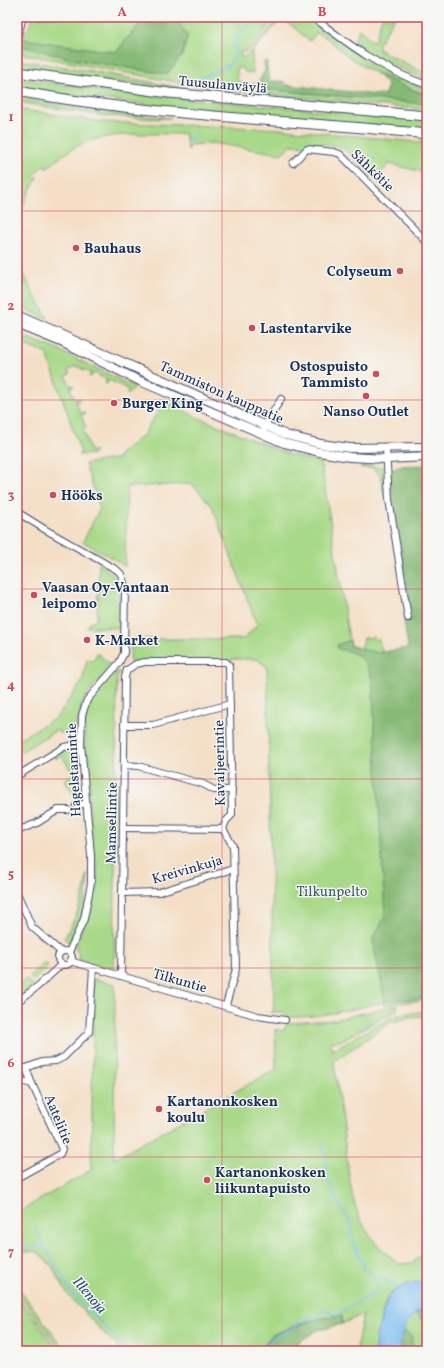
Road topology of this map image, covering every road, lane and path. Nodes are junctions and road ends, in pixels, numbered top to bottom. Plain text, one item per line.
1 (23, 17) edge
2 (313, 17) edge
3 (17, 39) edge
4 (17, 72) edge
5 (427, 85) edge
6 (17, 91) edge
7 (427, 116) edge
8 (427, 134) edge
9 (293, 163) dead end
10 (427, 242) edge
11 (17, 314) edge
12 (17, 324) edge
13 (281, 399) dead end
14 (264, 430) junction
15 (427, 447) edge
16 (386, 449) junction
17 (427, 458) edge
18 (386, 459) junction
19 (17, 512) edge
20 (408, 618) dead end
21 (119, 663) junction
22 (127, 670) junction
23 (230, 704) junction
24 (124, 725) junction
25 (81, 744) junction
26 (124, 765) junction
27 (17, 776) edge
28 (232, 790) junction
29 (86, 803) junction
30 (76, 806) dead end
31 (68, 810) dead end
32 (123, 828) junction
33 (223, 829) junction
34 (17, 831) edge
35 (234, 869) junction
36 (122, 893) junction
37 (17, 894) edge
38 (60, 952) junction
39 (69, 952) junction
40 (70, 961) junction
41 (62, 964) junction
42 (93, 968) junction
43 (122, 976) junction
44 (17, 1002) edge
45 (226, 1006) junction
46 (285, 1020) dead end
47 (26, 1068) junction
48 (17, 1072) edge
49 (17, 1080) edge
50 (32, 1084) junction
51 (17, 1178) edge

1 - 3 street
2 - 5 street
4 - 7 highway, Tuusulanväylä
6 - 8 highway
9 - 10 street, Sähkötie
11 - 14 main road, Tammiston kauppatie
12 - 14 main road, Tammiston kauppatie
13 - 14 street
14 - 16 main road, Tammiston kauppatie
14 - 18 main road, Tammiston kauppatie
15 - 16 main road, Tammiston kauppatie
16 - 18 street
17 - 18 main road, Tammiston kauppatie
18 - 20 street
19 - 21 street, Hagelstamintie
21 - 22 street
21 - 25 street, Hagelstamintie
22 - 23 street, Kavaljeerintie
22 - 24 street, Mamsellintie
23 - 24 street
23 - 28 street, Kavaljeerintie
24 - 26 street, Mamsellintie
25 - 27 street
25 - 29 street, Hagelstamintie
26 - 28 street
26 - 32 street, Mamsellintie
28 - 33 street, Kavaljeerintie
29 - 30 street
29 - 39 street, Hagelstamintie
31 - 34 street
32 - 33 street
32 - 36 street, Mamsellintie
33 - 35 street
35 - 36 street, Kreivinkuja
35 - 45 street
36 - 43 street, Mamsellintie
37 - 38 street
38 - 39 street
38 - 41 street
39 - 40 street
40 - 41 street
40 - 42 street, Tilkuntie
41 - 44 street
42 - 43 street, Tilkuntie
42 - 47 street
43 - 45 street, Tilkuntie
45 - 46 street, Tilkuntie
47 - 48 street
47 - 50 street
49 - 50 street, Aatelitie
50 - 51 street, Aatelitie

